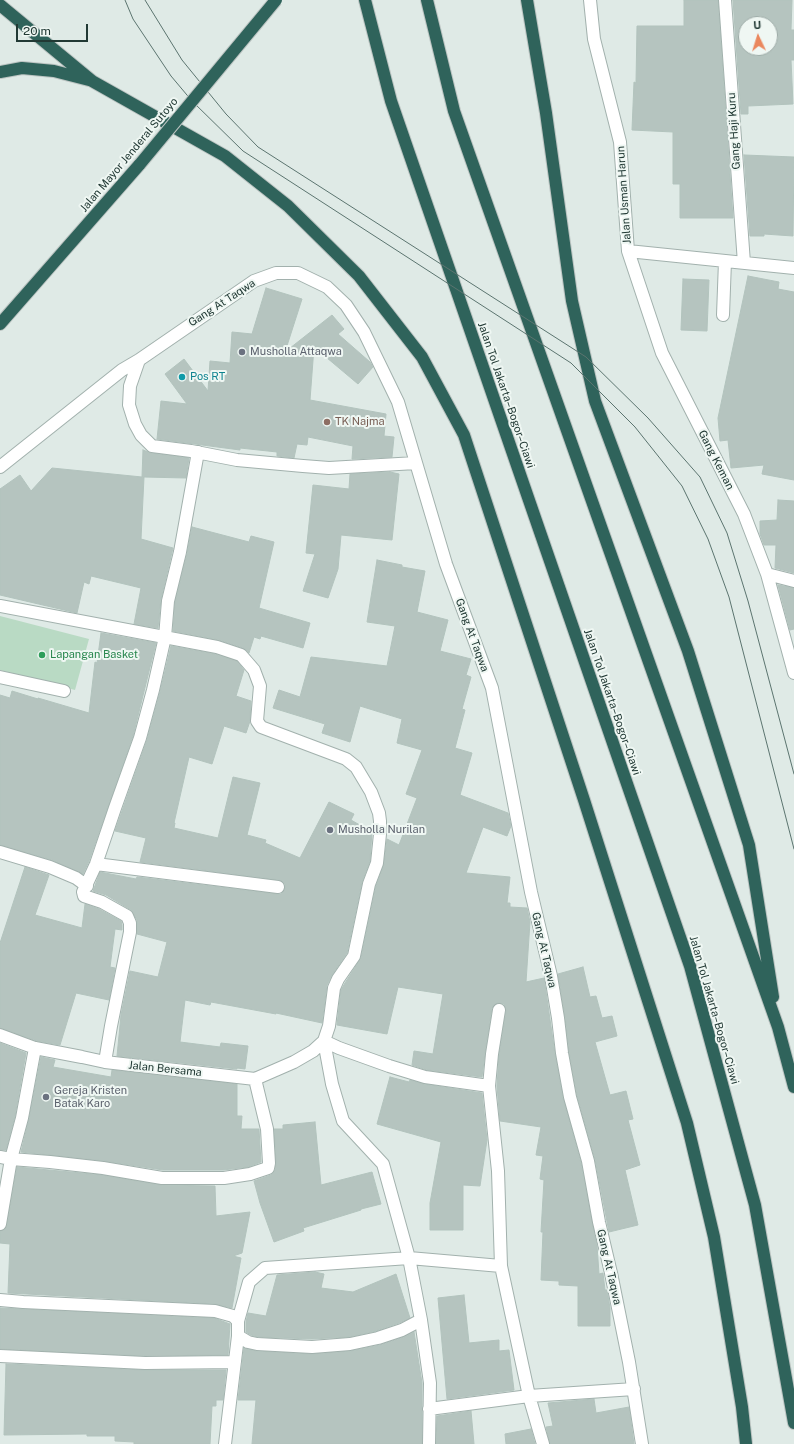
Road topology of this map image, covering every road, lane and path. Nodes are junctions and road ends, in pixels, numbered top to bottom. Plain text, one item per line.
1 (276, 0) edge
2 (365, 0) edge
3 (427, 0) edge
4 (527, 0) edge
5 (590, 0) edge
6 (725, 0) edge
7 (0, 5) edge
8 (0, 72) edge
9 (92, 81) junction
10 (628, 251) junction
11 (725, 261) junction
12 (744, 263) junction
13 (794, 268) edge
14 (723, 315) dead end
15 (0, 324) edge
16 (139, 360) junction
17 (198, 452) junction
18 (416, 464) junction
19 (0, 467) edge
20 (767, 574) junction
21 (794, 581) edge
22 (0, 606) edge
23 (165, 637) junction
24 (794, 673) edge
25 (0, 678) edge
26 (64, 691) dead end
27 (0, 852) edge
28 (96, 864) junction
29 (87, 886) junction
30 (278, 887) dead end
31 (499, 1010) dead end
32 (778, 1027) junction
33 (0, 1034) edge
34 (324, 1041) junction
35 (35, 1048) junction
36 (105, 1062) junction
37 (255, 1079) junction
38 (489, 1086) junction
39 (794, 1087) edge
40 (5, 1158) edge
41 (0, 1224) edge
42 (409, 1258) junction
43 (501, 1266) junction
44 (0, 1300) edge
45 (421, 1320) junction
46 (238, 1321) junction
47 (238, 1336) junction
48 (0, 1356) edge
49 (235, 1362) junction
50 (634, 1389) junction
51 (529, 1396) junction
52 (429, 1409) junction
53 (794, 1423) edge
54 (225, 1444) edge
55 (429, 1444) edge
56 (543, 1444) edge
57 (642, 1444) edge
58 (746, 1444) edge

1 - 15 highway, Jalan Mayor Jenderal Sutoyo, bridge
2 - 53 highway, Jalan Tol Jakarta–Bogor–Ciawi
3 - 32 highway
4 - 32 highway
5 - 10 street, Jalan Usman Harun
6 - 12 street, Gang Haji Kuru
7 - 9 highway
8 - 9 highway
9 - 58 highway
10 - 11 street, Jalan Usman Harun
10 - 20 street, Gang Keman
11 - 12 street, Jalan Usman Harun
11 - 14 street
12 - 13 street, Jalan Usman Harun
16 - 17 street
16 - 18 street, Gang At Taqwa
16 - 19 street, Gang At Taqwa
17 - 18 street
17 - 23 street
18 - 50 street, Gang At Taqwa
20 - 21 street
20 - 24 street, Gang Keman
22 - 23 street
23 - 28 street
23 - 34 street
25 - 26 street
27 - 29 street
28 - 29 street
28 - 30 street
29 - 36 street
31 - 38 street
32 - 39 highway
33 - 35 street, Jalan Bersama
34 - 37 street
34 - 38 street
34 - 42 street
35 - 36 street, Jalan Bersama
35 - 40 street
36 - 37 street, Jalan Bersama
37 - 40 street
38 - 43 street
40 - 41 street
42 - 43 street
42 - 45 street
42 - 46 street
43 - 51 street
44 - 46 street
45 - 47 street
45 - 52 street
46 - 47 street
47 - 49 street
48 - 49 street
49 - 54 street
50 - 51 street
50 - 57 street, Gang At Taqwa
51 - 52 street
51 - 56 street
52 - 55 street

